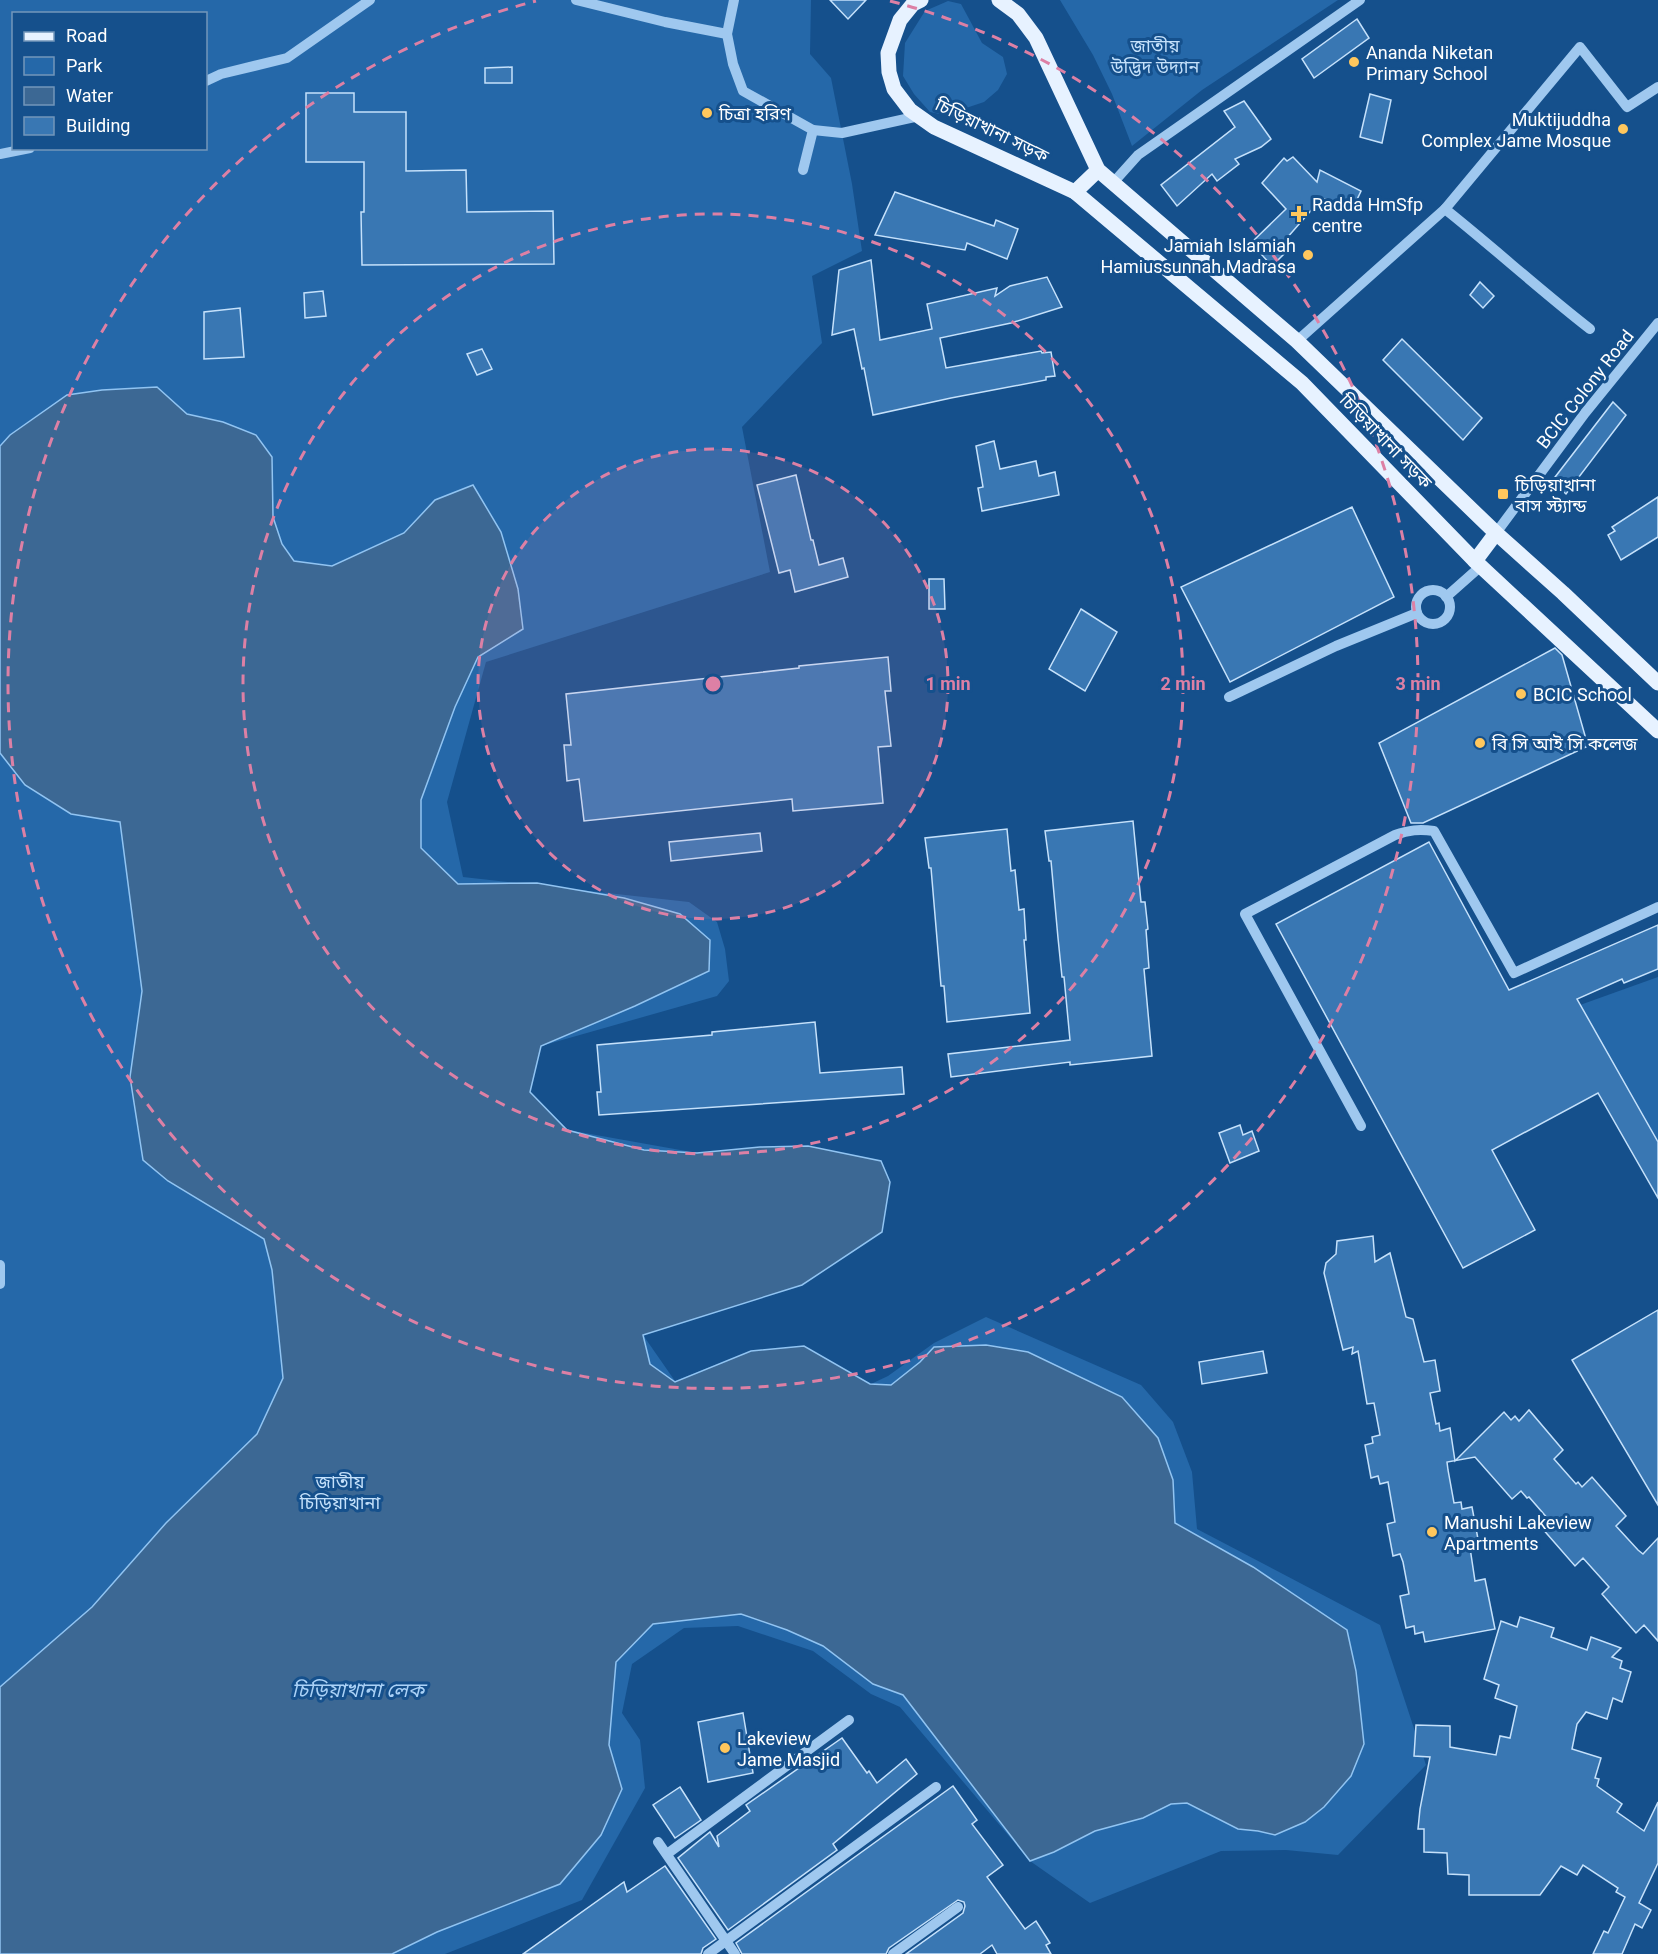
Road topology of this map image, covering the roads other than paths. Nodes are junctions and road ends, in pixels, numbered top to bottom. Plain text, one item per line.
1 (370, 0) edge
2 (576, 0) edge
3 (734, 0) edge
4 (921, 0) edge
5 (999, 0) edge
6 (1360, 0) edge
7 (727, 34) junction
8 (207, 81) edge
9 (1658, 87) edge
10 (919, 116) junction
11 (813, 130) junction
12 (18, 150) edge
13 (0, 153) edge
14 (1098, 170) junction
15 (803, 171) dead end
16 (1112, 184) junction
17 (1075, 192) junction
18 (1445, 208) junction
19 (1658, 323) edge
20 (1590, 329) dead end
21 (1297, 341) junction
22 (1496, 533) junction
23 (1478, 563) junction
24 (1446, 597) junction
25 (1417, 614) junction
26 (1658, 683) edge
27 (1229, 697) dead end
28 (1658, 731) edge
29 (1658, 907) edge
30 (1361, 1126) dead end
31 (0, 1265) edge
32 (0, 1284) edge
33 (849, 1720) dead end
34 (936, 1787) dead end
35 (658, 1842) dead end
36 (667, 1854) junction
37 (958, 1906) dead end
38 (726, 1941) junction
39 (708, 1954) edge
40 (735, 1954) edge
41 (893, 1954) edge

1 - 8 street
2 - 7 street
3 - 7 street
4 - 10 main road, চিড়িয়াখানা সড়ক
5 - 14 main road, চিড়িয়াখানা সড়ক
6 - 16 street
7 - 11 street
9 - 18 street
10 - 11 street
10 - 17 main road, চিড়িয়াখানা সড়ক
11 - 15 street
12 - 13 street
14 - 16 main road, চিড়িয়াখানা সড়ক
14 - 17 main road
16 - 21 main road, চিড়িয়াখানা সড়ক
17 - 23 main road, চিড়িয়াখানা সড়ক
18 - 20 street
18 - 21 street
19 - 22 street, BCIC Colony Road
21 - 22 main road, চিড়িয়াখানা সড়ক
22 - 23 main road
22 - 26 main road, চিড়িয়াখানা সড়ক
23 - 24 street
23 - 28 main road, চিড়িয়াখানা সড়ক
24 - 25 street
24 - 25 street
25 - 27 street
29 - 30 street
31 - 32 street
33 - 36 street
34 - 38 street
35 - 36 street
36 - 38 street
37 - 41 street
38 - 39 street
38 - 40 street

